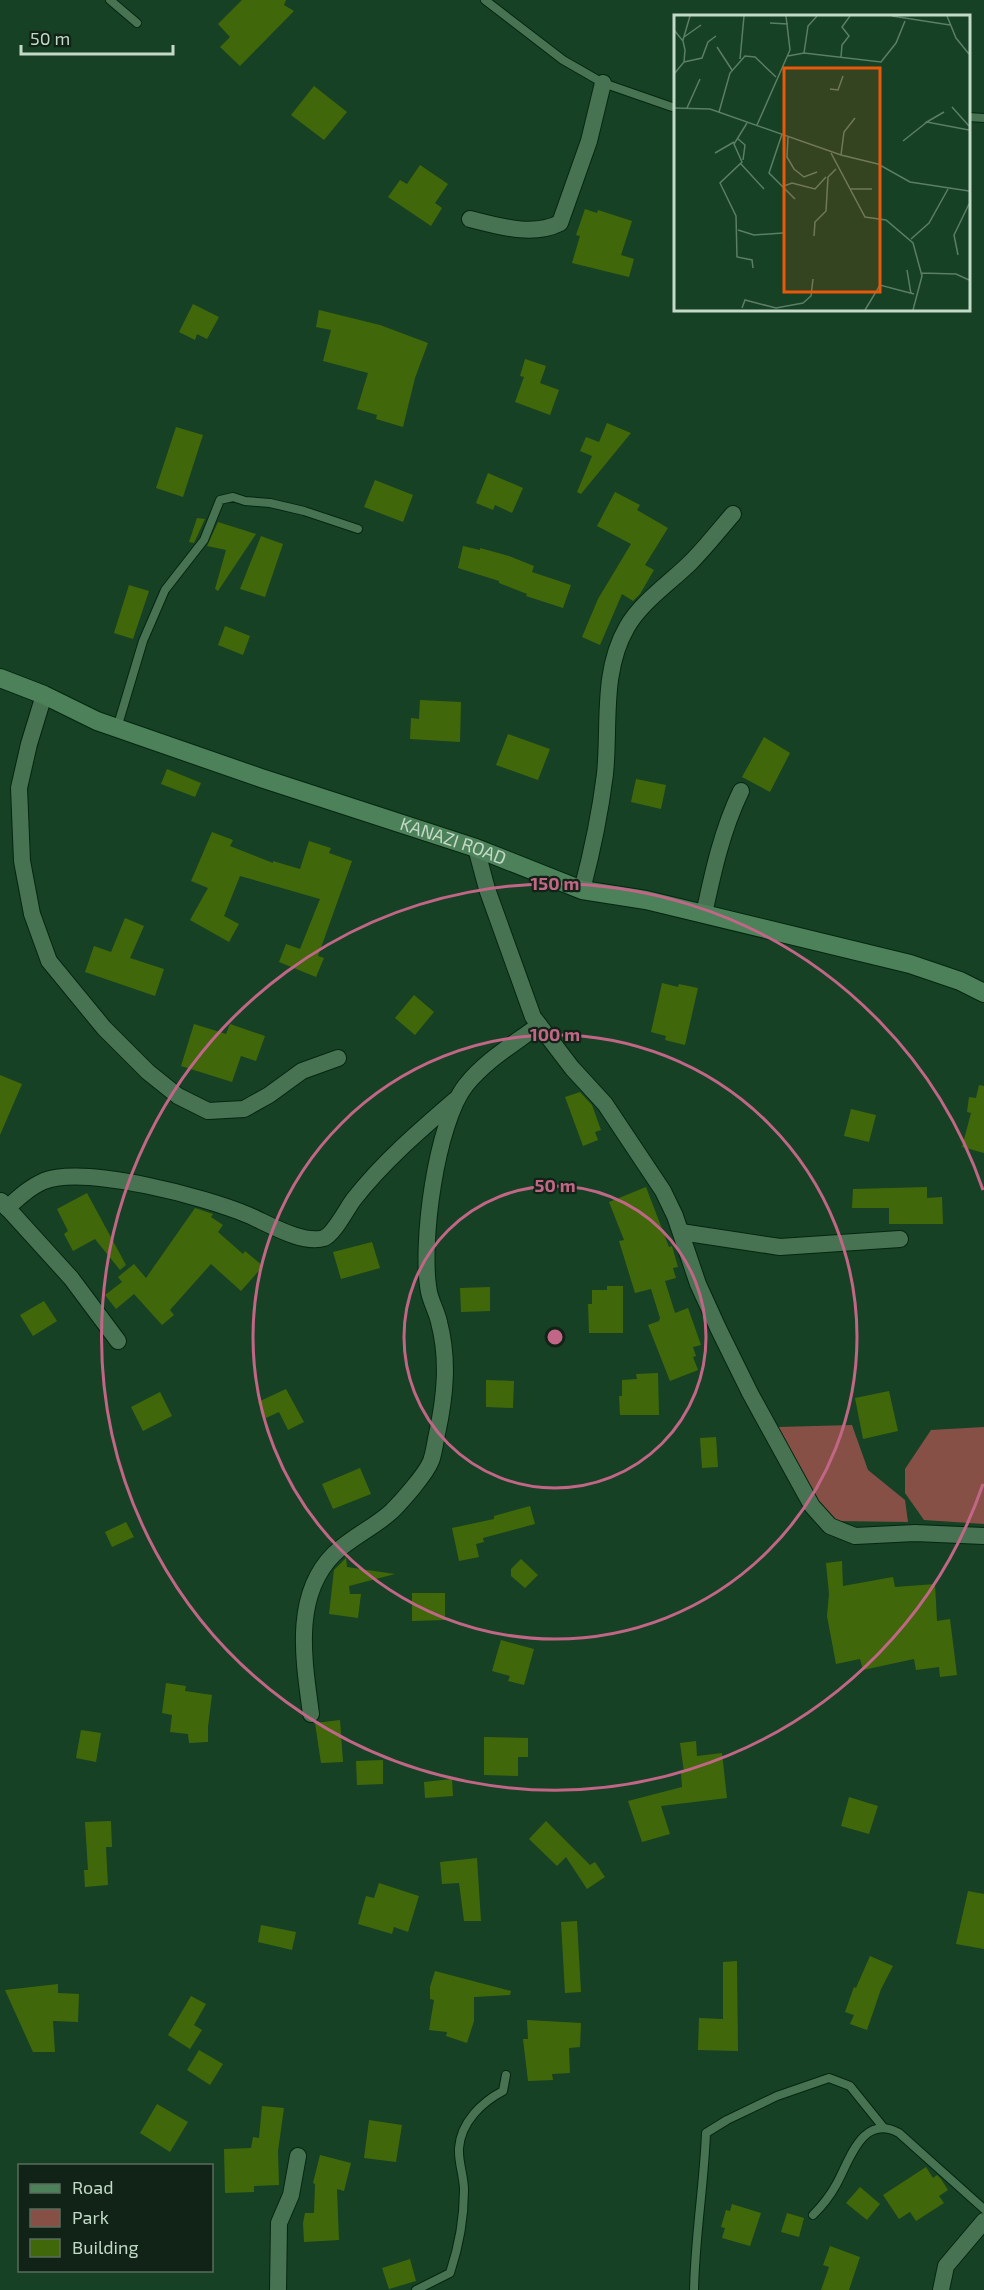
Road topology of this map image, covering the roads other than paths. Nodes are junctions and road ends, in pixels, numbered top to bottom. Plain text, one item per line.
1 (110, 0) edge
2 (485, 0) edge
3 (137, 24) dead end
4 (603, 83) junction
5 (674, 108) edge
6 (969, 117) edge
7 (984, 118) edge
8 (470, 219) dead end
9 (733, 514) dead end
10 (358, 529) dead end
11 (0, 678) edge
12 (44, 695) junction
13 (117, 728) junction
14 (741, 791) dead end
15 (476, 848) junction
16 (582, 890) junction
17 (704, 914) junction
18 (984, 993) edge
19 (539, 1025) junction
20 (338, 1058) dead end
21 (458, 1098) junction
22 (3, 1204) edge
23 (681, 1232) junction
24 (900, 1239) dead end
25 (118, 1341) dead end
26 (984, 1536) edge
27 (311, 1714) dead end
28 (506, 2075) dead end
29 (883, 2127) junction
30 (297, 2156) dead end
31 (984, 2210) edge
32 (813, 2215) dead end
33 (984, 2221) edge
34 (278, 2290) edge
35 (416, 2290) edge
36 (694, 2290) edge
37 (941, 2290) edge

1 - 3 lane
2 - 4 lane
4 - 5 lane
4 - 8 street
6 - 7 lane
9 - 16 street
10 - 13 lane
11 - 12 main road, KANAZI ROAD
12 - 13 main road, KANAZI ROAD
12 - 20 street
13 - 15 main road, KANAZI ROAD
14 - 17 street
15 - 16 main road, KANAZI ROAD
15 - 19 street
16 - 17 main road, KANAZI ROAD
17 - 18 main road, KANAZI ROAD
19 - 21 street
19 - 23 street
21 - 22 street
21 - 27 street
22 - 25 street
23 - 24 street
23 - 26 street
28 - 35 lane
29 - 31 lane
29 - 32 lane
29 - 36 lane
30 - 34 street
33 - 37 street

